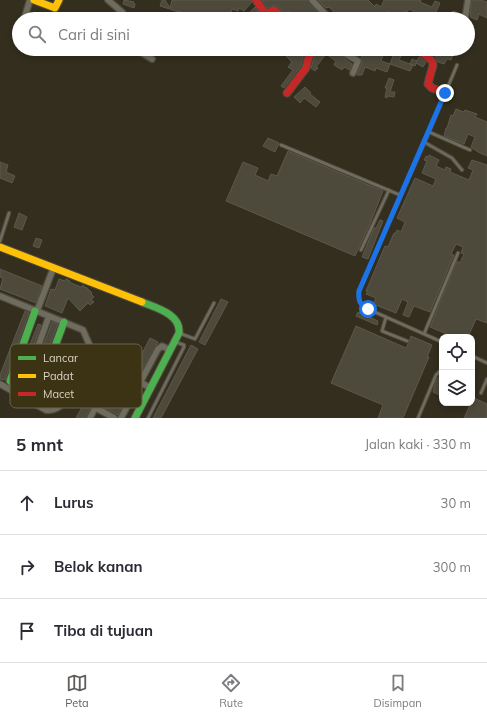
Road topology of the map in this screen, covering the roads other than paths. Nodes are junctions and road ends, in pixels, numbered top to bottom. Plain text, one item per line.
1 (30, 0) edge
2 (34, 0) edge
3 (59, 0) edge
4 (108, 0) edge
5 (256, 0) edge
6 (312, 0) edge
7 (468, 0) edge
8 (26, 12) edge
9 (122, 12) edge
10 (264, 12) edge
11 (323, 12) edge
12 (465, 12) edge
13 (147, 56) edge
14 (310, 56) edge
15 (349, 56) edge
16 (426, 56) edge
17 (152, 59) dead end
18 (457, 65) dead end
19 (353, 73) dead end
20 (287, 92) dead end
21 (445, 93) junction
22 (429, 132) junction
23 (424, 142) junction
24 (281, 145) dead end
25 (470, 150) dead end
26 (462, 170) dead end
27 (389, 190) junction
28 (400, 195) junction
29 (9, 213) dead end
30 (0, 242) edge
31 (0, 247) edge
32 (361, 250) dead end
33 (458, 253) dead end
34 (53, 269) junction
35 (0, 296) edge
36 (214, 303) dead end
37 (36, 311) junction
38 (49, 316) junction
39 (386, 318) junction
40 (64, 322) junction
41 (179, 333) junction
42 (424, 334) junction
43 (175, 341) junction
44 (407, 341) dead end
45 (439, 341) edge
46 (24, 344) edge
47 (39, 344) edge
48 (56, 344) edge
49 (89, 344) edge
50 (170, 350) junction
51 (475, 357) edge
52 (487, 363) edge
53 (441, 370) edge
54 (142, 378) edge
55 (487, 379) edge
56 (142, 383) edge
57 (0, 384) edge
58 (151, 388) junction
59 (10, 390) edge
60 (481, 393) dead end
61 (142, 405) edge
62 (42, 408) edge
63 (58, 408) edge
64 (96, 408) joint
65 (126, 408) edge
66 (140, 408) edge
67 (90, 418) edge
68 (114, 418) edge
69 (121, 418) edge
70 (135, 418) edge
71 (148, 418) edge
72 (418, 418) edge

1 - 8 street
2 - 3 street
4 - 9 street
5 - 10 street
6 - 11 street
7 - 12 street
13 - 17 street
14 - 20 street
15 - 19 street
16 - 21 street
18 - 21 lane
21 - 22 lane
22 - 23 lane
22 - 25 lane
23 - 26 lane
23 - 28 lane
24 - 27 lane
27 - 28 lane
27 - 32 lane
28 - 39 lane
29 - 30 lane
31 - 34 street
33 - 42 lane
34 - 37 street
34 - 41 street
35 - 37 street
36 - 41 lane
37 - 38 street
37 - 46 street
38 - 40 street
38 - 47 street
39 - 42 lane
39 - 44 lane
40 - 48 street
40 - 49 street
41 - 43 street
42 - 45 lane
43 - 50 street
43 - 71 lane
50 - 54 street
50 - 58 street
51 - 52 lane
53 - 72 lane
55 - 60 lane
56 - 58 street
57 - 59 street
58 - 61 street
62 - 63 street
64 - 67 street
64 - 68 street
65 - 69 street
66 - 70 street

